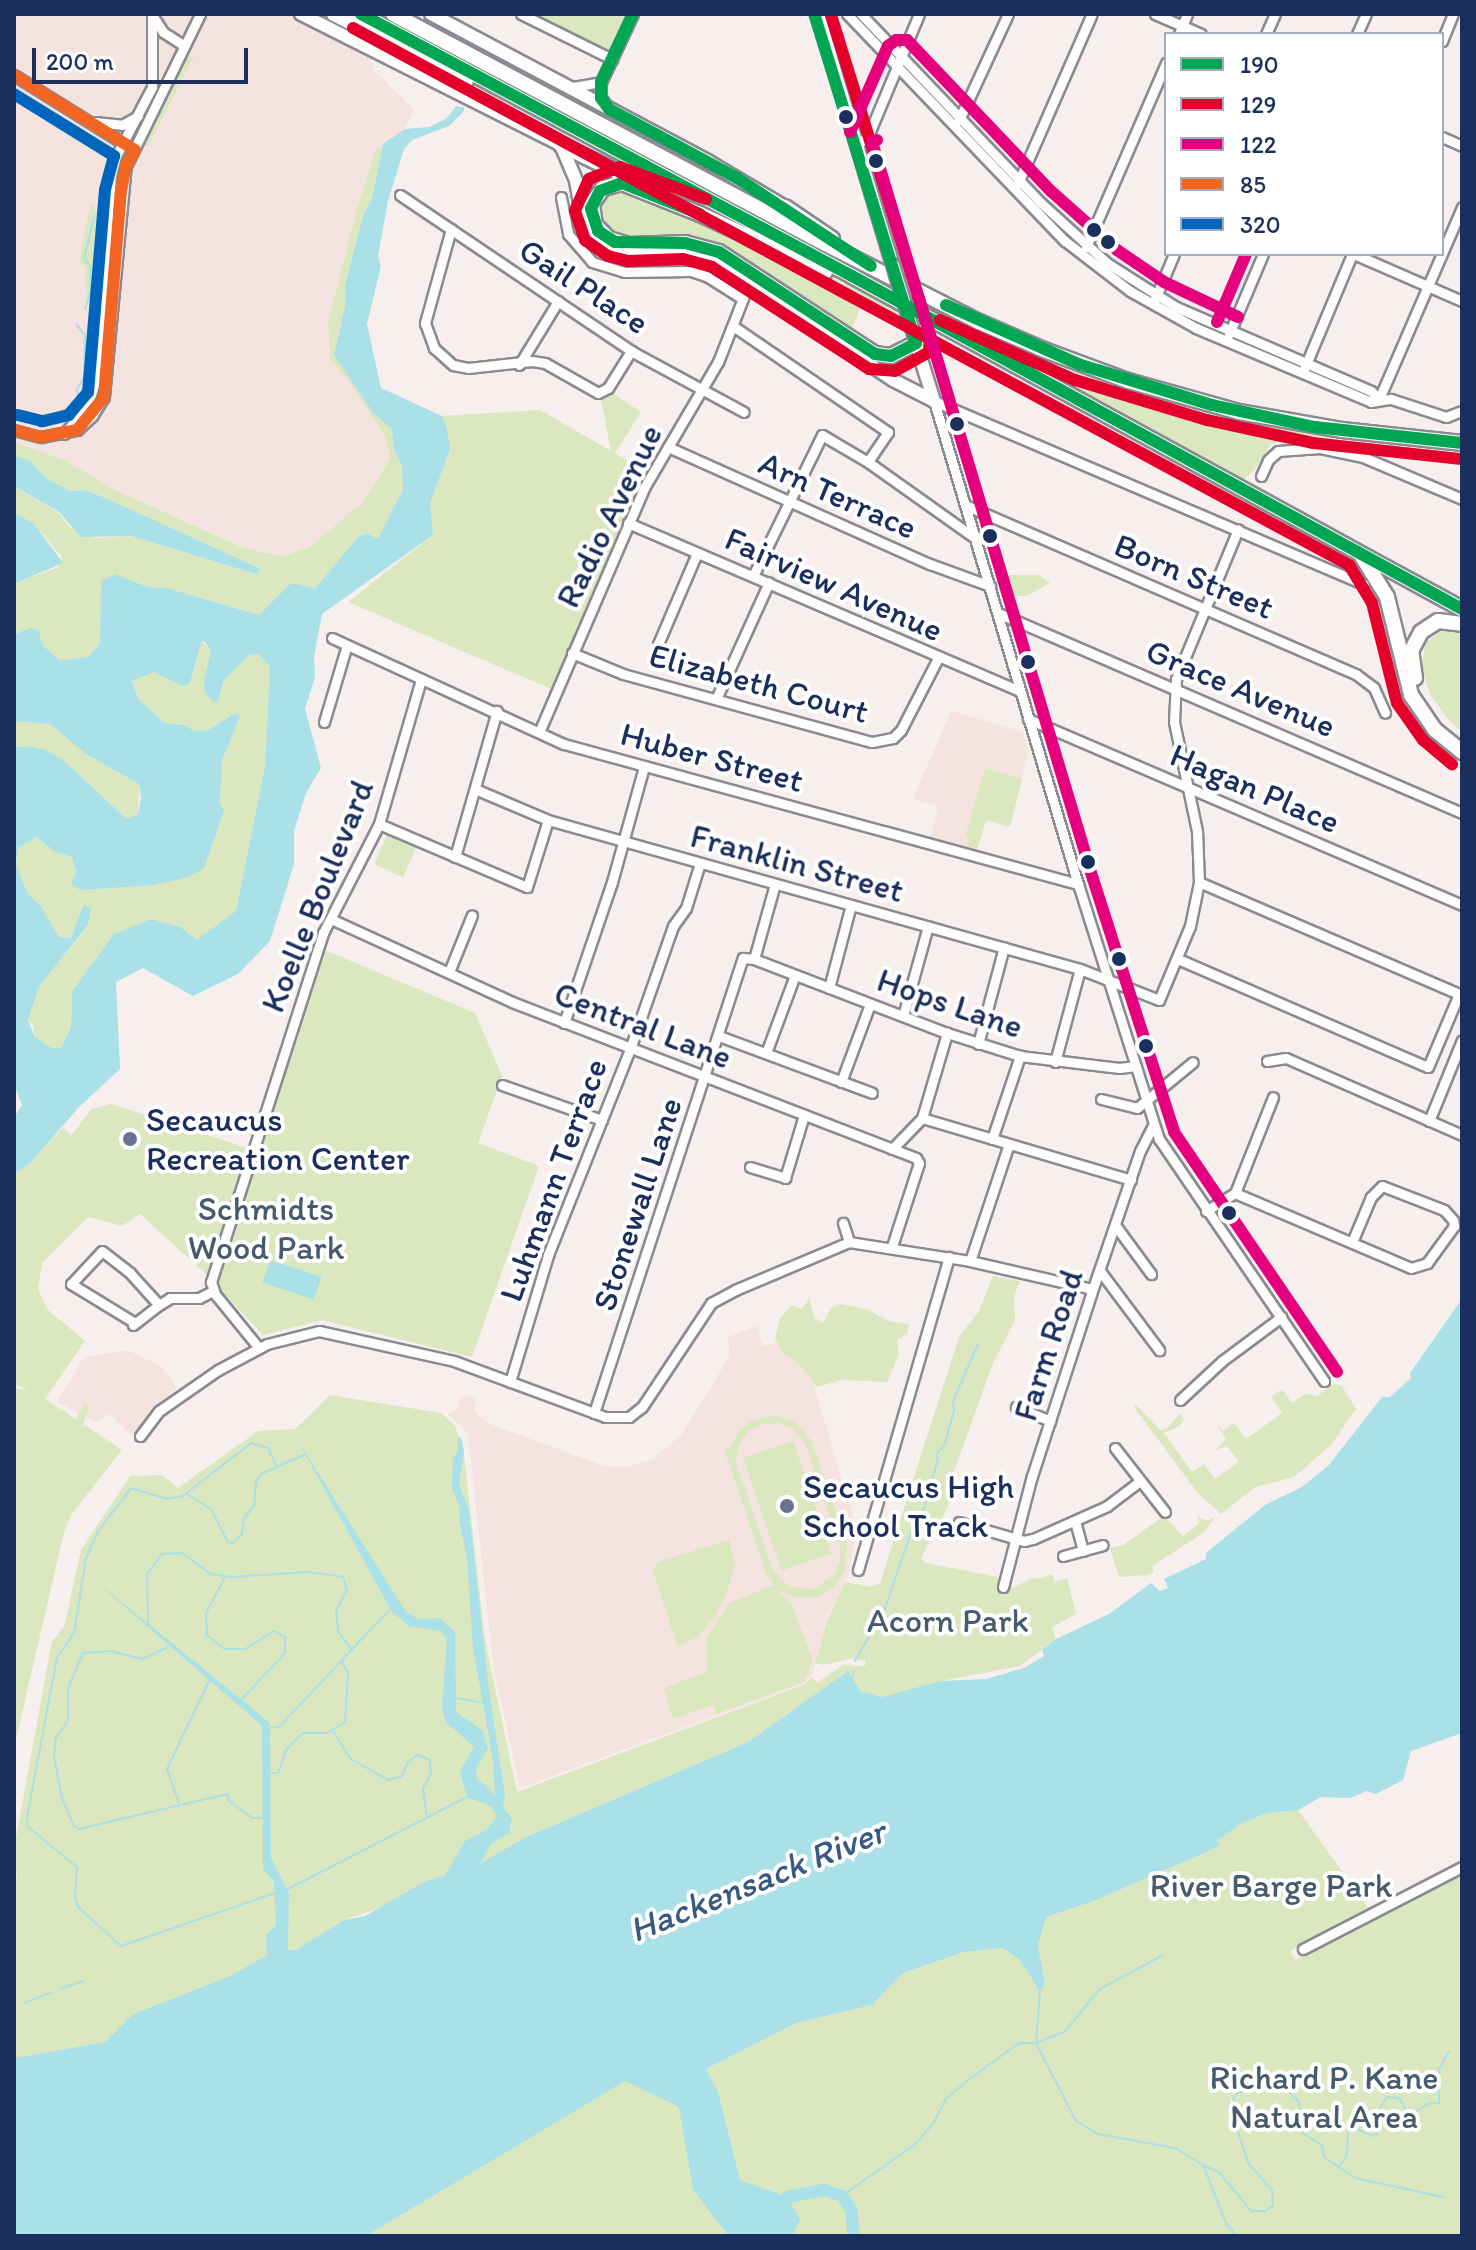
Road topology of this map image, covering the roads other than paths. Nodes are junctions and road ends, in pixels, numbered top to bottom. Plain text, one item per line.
1 (152, 14) edge
2 (200, 14) edge
3 (301, 14) edge
4 (334, 14) edge
5 (361, 14) edge
6 (393, 14) edge
7 (431, 14) edge
8 (521, 14) edge
9 (633, 14) edge
10 (847, 14) edge
11 (861, 14) edge
12 (919, 14) edge
13 (1008, 14) edge
14 (1092, 14) edge
15 (1155, 14) edge
16 (1187, 14) edge
17 (1453, 14) edge
18 (817, 18) edge
19 (1180, 30) edge
20 (1444, 36) edge
21 (183, 45) junction
22 (612, 59) junction
23 (899, 60) junction
24 (1164, 68) edge
25 (14, 75) edge
26 (601, 82) junction
27 (566, 86) junction
28 (609, 109) junction
29 (140, 114) junction
30 (958, 121) junction
31 (91, 122) junction
32 (872, 125) junction
33 (578, 130) junction
34 (852, 132) junction
35 (123, 143) junction
36 (561, 145) junction
37 (856, 146) junction
38 (135, 150) junction
39 (1017, 184) junction
40 (400, 195) dead end
41 (561, 197) dead end
42 (785, 207) joint
43 (1462, 207) edge
44 (700, 214) junction
45 (451, 229) junction
46 (1088, 245) junction
47 (1444, 249) edge
48 (1080, 253) junction
49 (1173, 256) edge
50 (1262, 256) edge
51 (1352, 256) edge
52 (1358, 256) edge
53 (1441, 256) edge
54 (871, 267) junction
55 (1118, 278) junction
56 (749, 283) junction
57 (1428, 287) junction
58 (743, 299) junction
59 (1154, 300) junction
60 (558, 301) junction
61 (1462, 301) edge
62 (100, 315) junction
63 (926, 317) junction
64 (111, 319) junction
65 (733, 326) junction
66 (1228, 336) junction
67 (915, 338) junction
68 (631, 351) junction
69 (519, 365) junction
70 (1304, 368) junction
71 (702, 390) junction
72 (1379, 399) junction
73 (934, 401) junction
74 (744, 412) dead end
75 (1459, 413) edge
76 (14, 430) edge
77 (64, 434) junction
78 (1462, 443) edge
79 (668, 447) junction
80 (868, 462) junction
81 (1261, 476) dead end
82 (1462, 499) edge
83 (788, 502) junction
84 (965, 505) junction
85 (628, 523) junction
86 (1238, 529) junction
87 (975, 538) junction
88 (697, 553) junction
89 (1360, 553) junction
90 (753, 576) junction
91 (769, 582) junction
92 (1364, 584) dead end
93 (990, 586) junction
94 (1203, 609) junction
95 (1462, 609) edge
96 (998, 613) junction
97 (1462, 624) edge
98 (332, 638) dead end
99 (658, 644) dead end
100 (347, 645) junction
101 (572, 653) junction
102 (938, 658) junction
103 (421, 679) junction
104 (1175, 688) junction
105 (1020, 691) junction
106 (716, 699) junction
107 (497, 711) junction
108 (1385, 713) dead end
109 (1028, 719) junction
110 (324, 722) dead end
111 (540, 730) junction
112 (1462, 741) edge
113 (1462, 752) edge
114 (644, 767) junction
115 (1186, 787) junction
116 (475, 789) junction
117 (1462, 813) edge
118 (548, 820) junction
119 (379, 824) junction
120 (623, 842) junction
121 (455, 857) junction
122 (700, 863) junction
123 (1199, 882) junction
124 (775, 884) junction
125 (1078, 884) junction
126 (851, 905) junction
127 (1462, 905) edge
128 (472, 915) dead end
129 (331, 919) junction
130 (928, 926) junction
131 (1004, 947) junction
132 (754, 959) junction
133 (1178, 959) junction
134 (1080, 969) junction
135 (449, 972) junction
136 (795, 975) junction
137 (1109, 978) junction
138 (829, 988) junction
139 (870, 1004) junction
140 (903, 1016) junction
141 (564, 1023) junction
142 (947, 1033) junction
143 (719, 1036) junction
144 (1462, 1040) edge
145 (978, 1044) junction
146 (630, 1049) junction
147 (766, 1053) junction
148 (1459, 1054) edge
149 (1020, 1056) junction
150 (1267, 1061) dead end
151 (1055, 1062) junction
152 (1193, 1062) dead end
153 (1136, 1066) junction
154 (706, 1078) junction
155 (841, 1082) junction
156 (502, 1085) dead end
157 (872, 1093) dead end
158 (1273, 1097) dead end
159 (1101, 1099) dead end
160 (1147, 1103) junction
161 (804, 1115) junction
162 (922, 1118) junction
163 (602, 1120) junction
164 (1429, 1121) junction
165 (1154, 1124) junction
166 (1462, 1135) edge
167 (992, 1139) junction
168 (1009, 1144) junction
169 (892, 1149) junction
170 (750, 1167) dead end
171 (1131, 1180) junction
172 (1235, 1193) junction
173 (1206, 1211) junction
174 (843, 1223) dead end
175 (1115, 1225) junction
176 (849, 1242) junction
177 (1352, 1242) junction
178 (892, 1246) junction
179 (949, 1257) junction
180 (970, 1261) junction
181 (1100, 1271) junction
182 (1151, 1274) dead end
183 (1092, 1289) junction
184 (213, 1291) junction
185 (159, 1305) junction
186 (1281, 1317) junction
187 (259, 1348) junction
188 (1159, 1350) dead end
189 (1324, 1381) dead end
190 (510, 1382) junction
191 (1180, 1400) dead end
192 (1016, 1407) dead end
193 (594, 1413) junction
194 (1050, 1421) junction
195 (140, 1436) dead end
196 (1115, 1448) dead end
197 (1140, 1481) junction
198 (1165, 1512) dead end
199 (1075, 1521) junction
200 (959, 1522) dead end
201 (1017, 1536) junction
202 (1103, 1545) dead end
203 (1083, 1551) junction
204 (1063, 1556) dead end
205 (858, 1570) dead end
206 (1003, 1587) dead end
207 (1462, 1867) edge
208 (1303, 1949) dead end

1 - 21 street
1 - 29 street
2 - 21 street
3 - 36 main road
4 - 33 highway
5 - 33 highway
6 - 54 highway
7 - 27 main road
8 - 22 street
9 - 22 street
10 - 23 street
11 - 23 street
12 - 23 street
13 - 30 street
14 - 39 street
15 - 19 street
16 - 19 street
17 - 20 street
18 - 34 main road
21 - 38 street
22 - 26 street
23 - 30 street
23 - 32 street
24 - 46 street
25 - 31 street
26 - 27 street
26 - 28 street
27 - 28 main road
28 - 42 main road
29 - 31 street
29 - 35 street
30 - 39 street
31 - 35 street
32 - 34 street
32 - 37 street
33 - 63 highway
34 - 37 main road
35 - 38 street
35 - 62 street
36 - 44 highway
36 - 56 main road
37 - 67 main road, bridge
38 - 64 street
39 - 46 street
39 - 48 street
40 - 45 street, Gail Place
41 - 58 street
42 - 54 highway
43 - 47 street
44 - 63 highway
44 - 67 highway
45 - 60 street, Gail Place
45 - 69 street
46 - 48 street
46 - 55 street
48 - 55 street
49 - 59 street
50 - 66 street
51 - 70 street
52 - 57 street
53 - 57 street
54 - 78 highway
55 - 59 street
56 - 58 street, Radio Avenue
56 - 73 main road
57 - 61 street
57 - 72 street
58 - 65 street, Radio Avenue
59 - 66 street
60 - 68 street, Gail Place
60 - 69 street
62 - 64 street
62 - 77 street
63 - 89 highway
64 - 77 street
65 - 71 street, Radio Avenue
65 - 80 street
66 - 70 street
67 - 73 main road
68 - 69 street
68 - 71 street, Gail Place
70 - 72 street
71 - 74 street, Gail Place
71 - 79 street, Radio Avenue
72 - 75 street
73 - 84 street
73 - 86 street
76 - 77 street
79 - 83 street, Arn Terrace
79 - 85 street, Radio Avenue
80 - 83 street
80 - 87 street
81 - 82 street
83 - 90 street
83 - 93 street, Arn Terrace
84 - 87 street
84 - 94 street, Born Street
85 - 88 street, Fairview Avenue
85 - 101 street, Radio Avenue
86 - 92 street
86 - 94 street
87 - 93 street
88 - 90 street, Fairview Avenue
88 - 99 street
89 - 95 highway
89 - 113 highway
90 - 91 street, Fairview Avenue
91 - 102 street, Fairview Avenue
91 - 106 street
93 - 96 street
94 - 104 street
94 - 108 street, Born Street
96 - 104 street, Grace Avenue
96 - 105 street
97 - 112 highway
98 - 100 street, Huber Street
100 - 103 street, Huber Street
100 - 110 street
101 - 106 street, Elizabeth Court
101 - 111 street, Radio Avenue
102 - 105 street, Fairview Avenue
102 - 106 street, Elizabeth Court
103 - 107 street, Huber Street
103 - 119 street, Koelle Boulevard
104 - 115 street
104 - 117 street, Grace Avenue
105 - 109 street
107 - 111 street, Huber Street
107 - 116 street
109 - 115 street, Hagan Place
109 - 125 street
111 - 114 street, Huber Street
114 - 120 street
114 - 125 street, Huber Street
115 - 123 street
115 - 127 street, Hagan Place
116 - 118 street, Franklin Street
116 - 121 street
118 - 120 street, Franklin Street
118 - 121 street
119 - 121 street
119 - 129 street, Koelle Boulevard
120 - 122 street, Franklin Street
120 - 141 street
122 - 124 street, Franklin Street
122 - 146 street, Luhmann Terrace
123 - 133 street
123 - 133 street
124 - 126 street, Franklin Street
124 - 132 street, Stonewall Lane
125 - 137 street
126 - 130 street, Franklin Street
126 - 138 street
128 - 135 street
129 - 135 street, Central Lane
129 - 184 street, Koelle Boulevard
130 - 131 street, Franklin Street
130 - 140 street
131 - 134 street, Franklin Street
131 - 145 street
132 - 136 street, Hops Lane
132 - 143 street, Stonewall Lane
133 - 137 street, Franklin Street
134 - 137 street, Franklin Street
134 - 151 street
135 - 141 street, Central Lane
136 - 138 street, Hops Lane
136 - 147 street
137 - 153 street
138 - 139 street, Hops Lane
139 - 140 street, Hops Lane
139 - 155 street
140 - 142 street, Hops Lane
141 - 146 street, Central Lane
142 - 145 street, Hops Lane
142 - 162 street
143 - 147 street
143 - 154 street, Stonewall Lane
144 - 148 street
145 - 149 street, Hops Lane
146 - 154 street, Central Lane
146 - 163 street, Luhmann Terrace
147 - 155 street
148 - 164 street
149 - 151 street, Hops Lane
149 - 167 street
150 - 164 street
151 - 153 street, Hops Lane
152 - 160 street
153 - 160 street
154 - 161 street, Central Lane
154 - 193 street, Stonewall Lane
155 - 157 street
156 - 163 street
158 - 172 street
159 - 160 street
160 - 165 street
161 - 169 street, Central Lane
161 - 170 street
162 - 167 street
162 - 169 street
163 - 190 street, Luhmann Terrace
164 - 166 street
165 - 171 street, Farm Road
165 - 173 street
167 - 168 street
168 - 171 street
168 - 180 street
169 - 178 street, Central Lane
171 - 175 street, Farm Road
172 - 173 street
172 - 177 street
173 - 186 street
174 - 176 street
175 - 181 street, Farm Road
175 - 182 street
176 - 178 street
176 - 193 street
177 - 177 street
178 - 179 street
179 - 180 street
179 - 205 street
180 - 183 street
181 - 183 street, Farm Road
181 - 188 street
183 - 194 street, Farm Road
184 - 185 street
184 - 187 street
185 - 185 street
186 - 189 street
186 - 191 street
187 - 190 street
187 - 195 street
190 - 193 street
192 - 194 street
194 - 201 street, Farm Road
196 - 197 street
197 - 198 street
197 - 199 street
199 - 201 street
199 - 203 street
200 - 201 street
201 - 206 street, Farm Road
202 - 203 street
203 - 204 street
207 - 208 street

